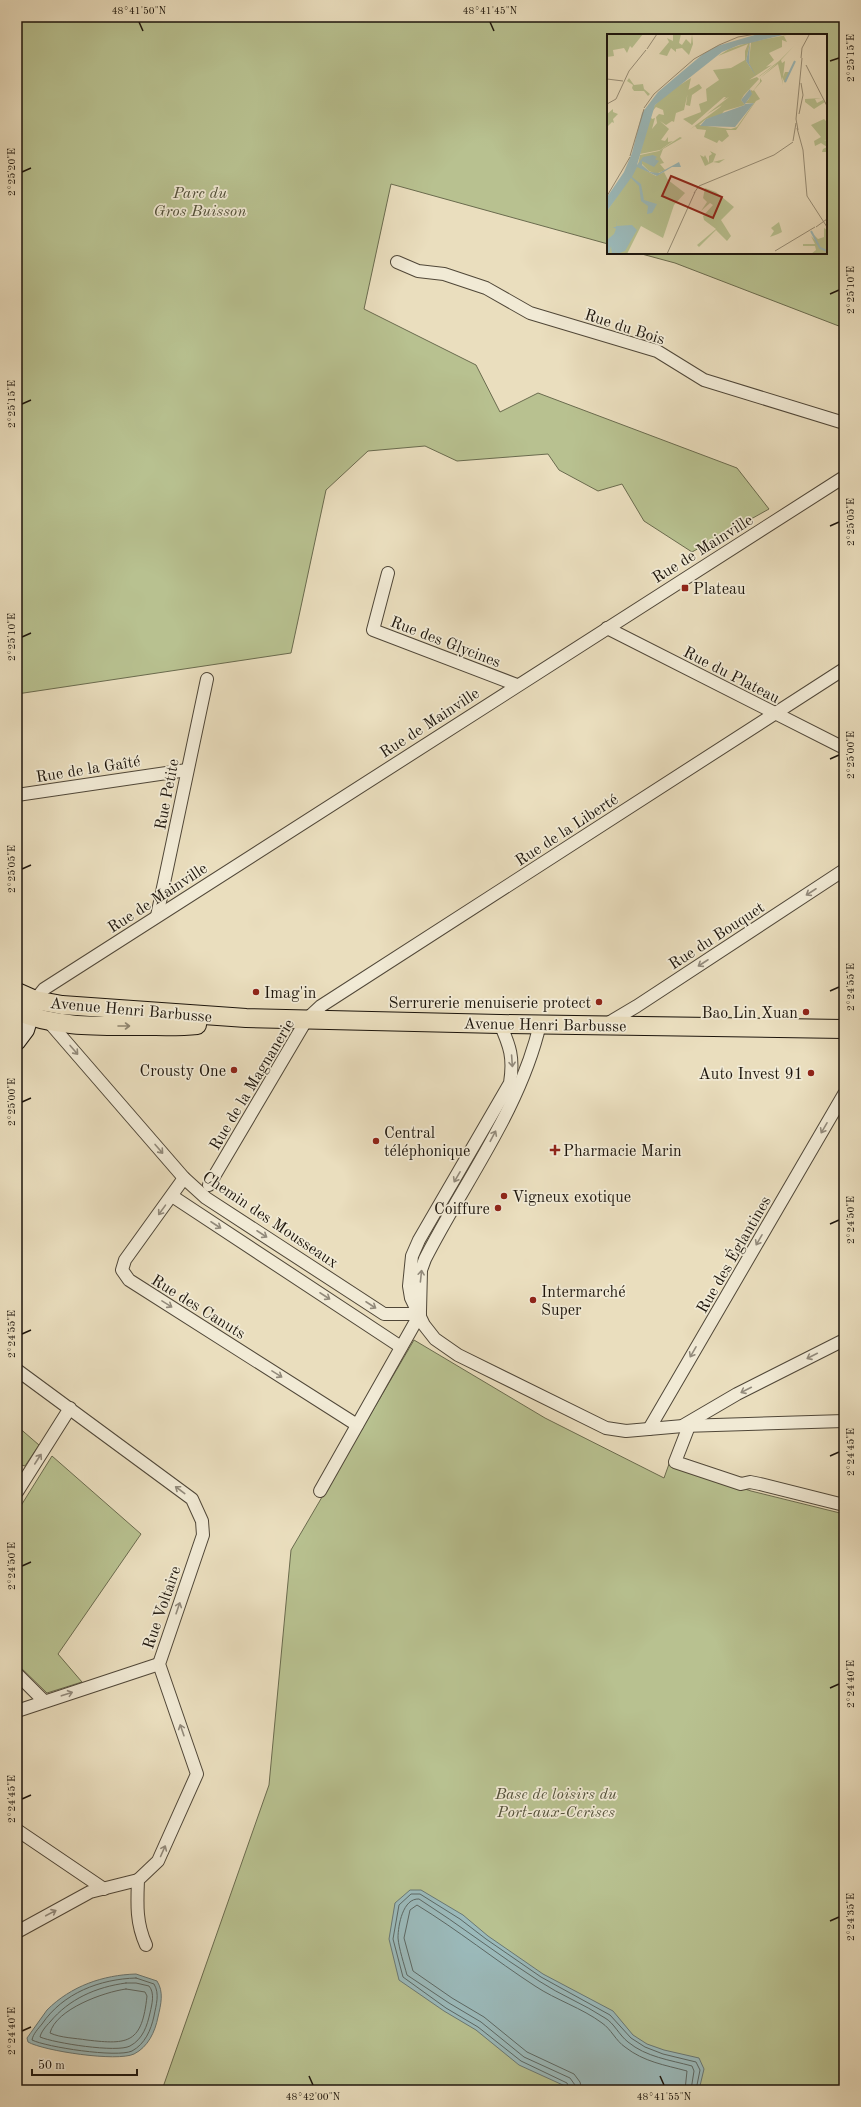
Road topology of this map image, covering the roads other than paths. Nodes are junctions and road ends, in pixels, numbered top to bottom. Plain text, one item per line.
1 (397, 262) dead end
2 (844, 423) edge
3 (844, 477) edge
4 (388, 574) dead end
5 (607, 628) junction
6 (844, 669) edge
7 (207, 679) dead end
8 (517, 685) junction
9 (775, 714) junction
10 (844, 748) edge
11 (187, 770) junction
12 (17, 795) edge
13 (844, 870) edge
14 (157, 916) junction
15 (17, 992) edge
16 (25, 1010) edge
17 (246, 1018) junction
18 (307, 1019) junction
19 (48, 1021) junction
20 (500, 1024) junction
21 (540, 1024) junction
22 (604, 1025) junction
23 (844, 1029) edge
24 (17, 1042) edge
25 (844, 1094) edge
26 (184, 1178) junction
27 (209, 1185) dead end
28 (172, 1196) junction
29 (420, 1314) junction
30 (844, 1340) edge
31 (402, 1347) junction
32 (17, 1370) edge
33 (70, 1408) junction
34 (844, 1421) edge
35 (357, 1425) junction
36 (686, 1426) junction
37 (649, 1429) junction
38 (320, 1491) dead end
39 (17, 1492) edge
40 (844, 1505) edge
41 (159, 1664) junction
42 (17, 1674) edge
43 (44, 1701) junction
44 (17, 1710) edge
45 (17, 1830) edge
46 (138, 1880) junction
47 (104, 1889) junction
48 (17, 1932) edge
49 (146, 1945) dead end

1 - 2 street, Rue du Bois
3 - 5 street, Rue de Mainville
4 - 8 street, Rue des Glycines
5 - 8 street, Rue de Mainville
5 - 9 street, Rue du Plateau
6 - 9 street, Rue de la Liberté
7 - 11 street, Rue Petite
8 - 14 street, Rue de Mainville
9 - 10 street, Rue du Plateau
9 - 18 street, Rue de la Liberté
11 - 12 street, Rue de la Gaîté
11 - 14 street, Rue Petite
13 -> 22 street, Rue du Bouquet
14 - 16 street, Rue de Mainville
15 - 16 main road, Avenue Henri Barbusse
16 - 17 main road, Avenue Henri Barbusse
16 - 19 main road, Avenue Henri Barbusse
16 - 24 street
17 - 18 main road, Avenue Henri Barbusse
19 -> 17 main road, Avenue Henri Barbusse
18 - 20 main road, Avenue Henri Barbusse
18 - 27 street, Rue de la Magnanerie
19 -> 26 street, Chemin des Mousseaux
20 - 21 main road, Avenue Henri Barbusse
20 -> 29 street
21 - 22 main road, Avenue Henri Barbusse
29 -> 21 street
22 - 23 main road, Avenue Henri Barbusse
25 -> 37 street, Rue des Églantines
26 - 28 street, Rue des Canuts
26 -> 29 street, Chemin des Mousseaux
28 -> 31 street
28 -> 35 street, Rue des Canuts
29 - 31 street
29 - 37 street
30 -> 36 street
31 - 35 street
32 - 33 street, Rue Voltaire
39 -> 33 street
41 -> 33 street, Rue Voltaire
34 - 36 street
35 - 38 street
36 - 37 street
36 - 40 street
43 -> 41 street
46 -> 41 street, Rue Voltaire
42 - 43 street
43 - 44 street
45 - 47 street
46 - 47 street
46 - 49 street
48 -> 47 street

